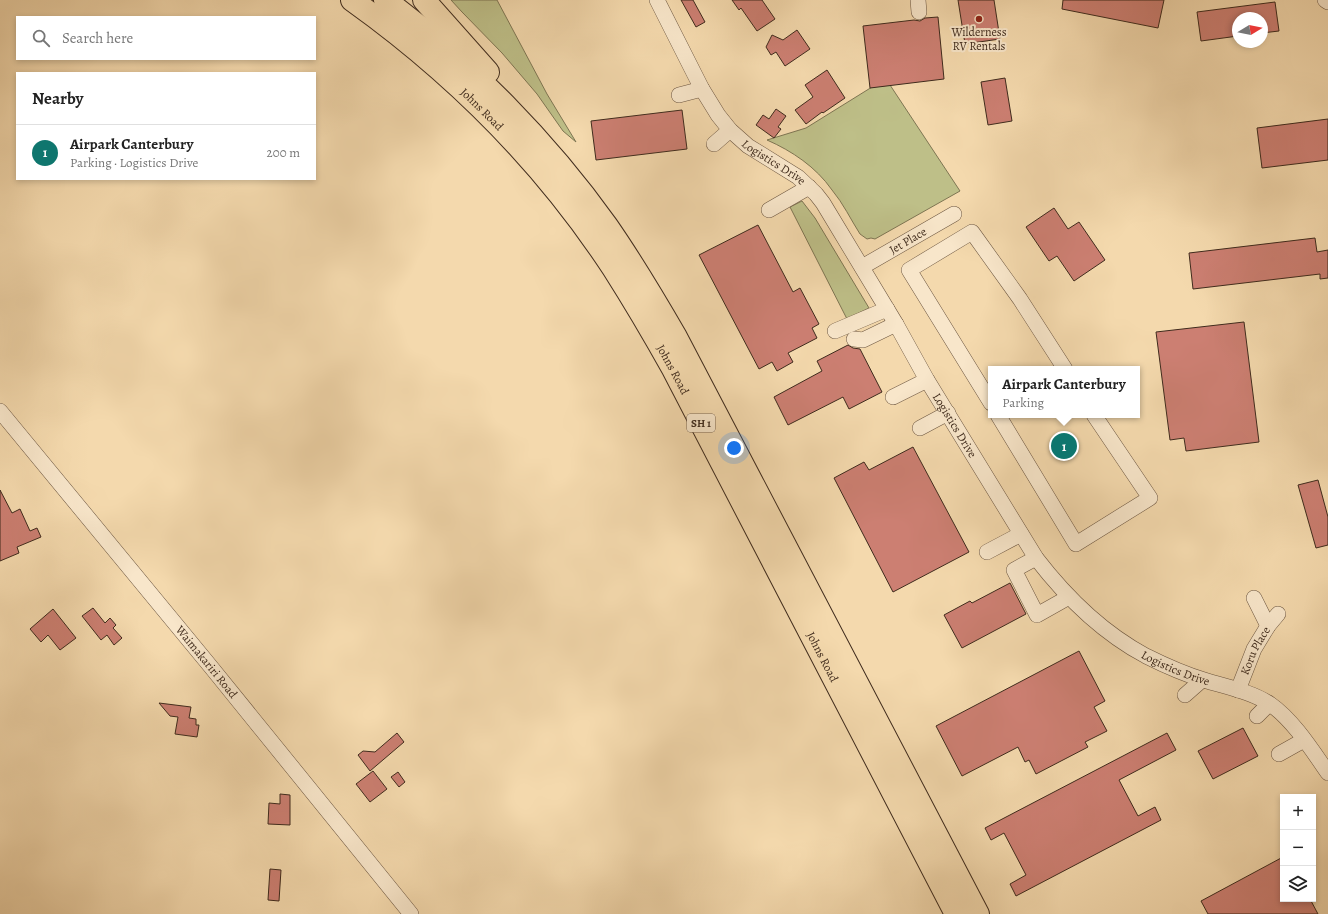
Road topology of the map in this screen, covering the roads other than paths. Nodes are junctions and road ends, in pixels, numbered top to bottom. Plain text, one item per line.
1 (352, 0) edge
2 (385, 0) edge
3 (424, 0) edge
4 (657, 0) edge
5 (1325, 0) edge
6 (1328, 2) edge
7 (702, 90) junction
8 (679, 95) dead end
9 (730, 130) junction
10 (714, 144) dead end
11 (809, 187) junction
12 (769, 210) dead end
13 (954, 214) dead end
14 (862, 267) junction
15 (887, 309) junction
16 (896, 324) junction
17 (835, 332) dead end
18 (676, 337) junction
19 (854, 339) dead end
20 (1063, 366) edge
21 (927, 380) junction
22 (893, 397) dead end
23 (988, 398) edge
24 (0, 411) edge
25 (948, 413) junction
26 (1000, 418) edge
27 (1096, 418) edge
28 (920, 428) dead end
29 (1021, 534) junction
30 (987, 552) dead end
31 (1036, 558) junction
32 (1069, 597) junction
33 (1254, 598) dead end
34 (1202, 680) junction
35 (1238, 690) junction
36 (1185, 695) dead end
37 (1269, 704) junction
38 (1257, 716) dead end
39 (1304, 740) junction
40 (1280, 754) dead end
41 (1328, 773) edge
42 (412, 914) edge
43 (956, 914) edge
44 (978, 914) edge

1 - 43 highway, Johns Road / SH 1
2 - 18 highway, Johns Road / SH 1
3 - 18 highway
4 - 7 street, Logistics Drive
5 - 6 street
7 - 8 street
7 - 9 street, Logistics Drive
9 - 10 street
9 - 11 street, Logistics Drive
11 - 12 street
11 - 14 street, Logistics Drive
13 - 14 street, Jet Place
14 - 15 street, Logistics Drive
15 - 16 street, Logistics Drive
15 - 17 street
16 - 19 street
16 - 21 street, Logistics Drive
18 - 44 highway, Johns Road / SH 1
20 - 23 street
21 - 22 street
21 - 25 street, Logistics Drive
24 - 42 street, Waimakariri Road
25 - 28 street
25 - 29 street, Logistics Drive
26 - 27 street
29 - 30 street
29 - 31 street, Logistics Drive
31 - 32 street, Logistics Drive
31 - 32 street
32 - 34 street, Logistics Drive
33 - 35 street, Koru Place
34 - 35 street, Logistics Drive
34 - 36 street
35 - 37 street, Logistics Drive
37 - 38 street
37 - 39 street, Logistics Drive
39 - 40 street
39 - 41 street, Logistics Drive

